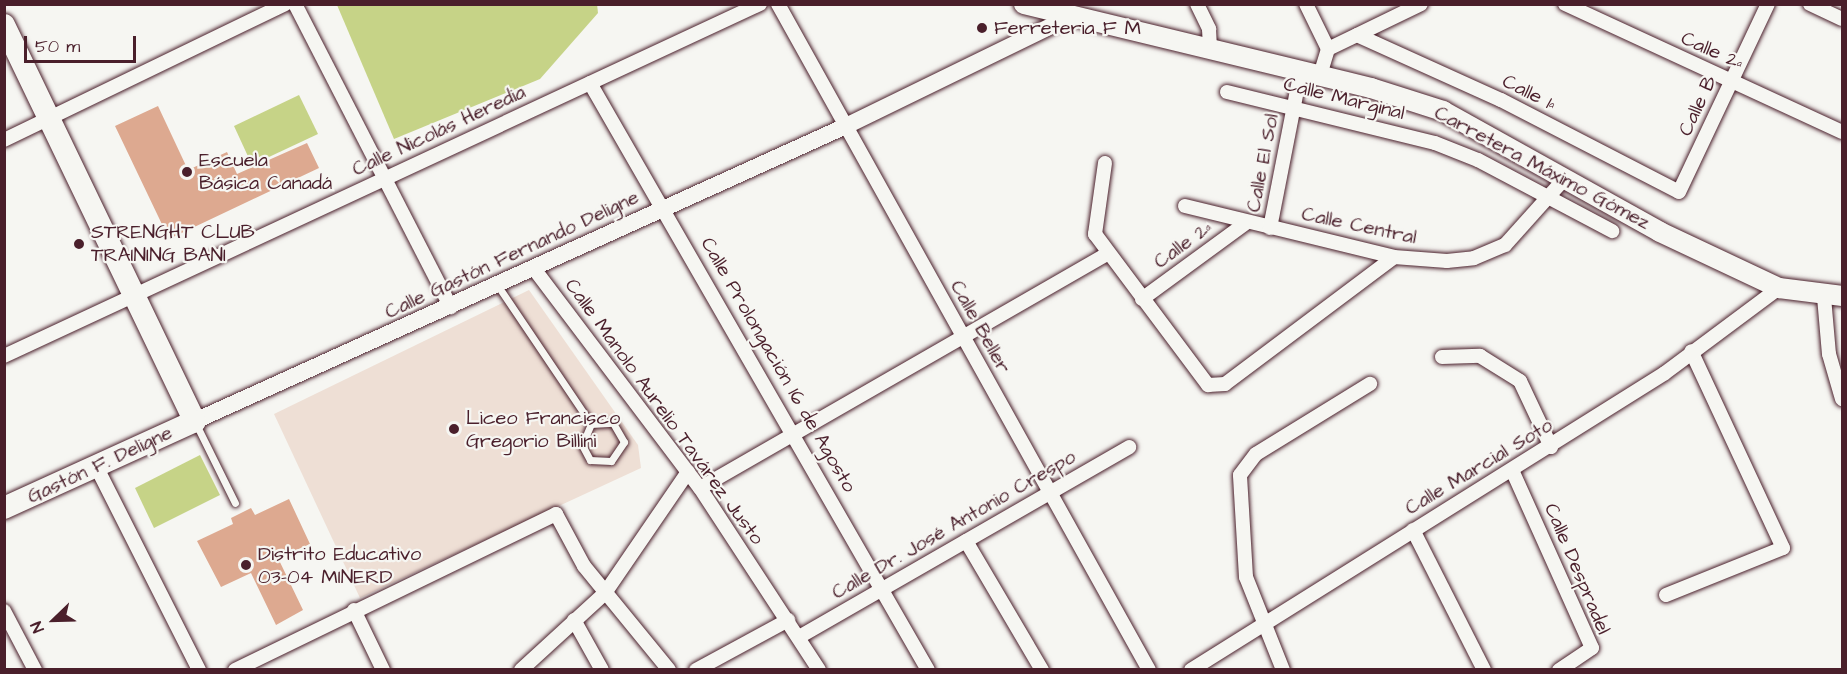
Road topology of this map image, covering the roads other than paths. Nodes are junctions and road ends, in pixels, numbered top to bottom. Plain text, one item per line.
1 (285, 4) edge
2 (295, 4) edge
3 (760, 4) edge
4 (778, 4) edge
5 (1024, 4) edge
6 (1197, 4) edge
7 (1306, 4) edge
8 (1420, 4) edge
9 (1565, 4) edge
10 (1768, 4) edge
11 (1810, 4) edge
12 (1069, 10) edge
13 (1842, 19) edge
14 (4, 25) edge
15 (1357, 35) junction
16 (1210, 49) junction
17 (1329, 49) junction
18 (1301, 70) junction
19 (1320, 76) junction
20 (1732, 81) junction
21 (590, 82) junction
22 (1227, 92) dead end
23 (1294, 105) junction
24 (50, 118) junction
25 (846, 126) junction
26 (1842, 132) edge
27 (4, 140) edge
28 (1105, 163) dead end
29 (387, 177) junction
30 (1566, 177) junction
31 (1679, 192) joint
32 (1547, 198) junction
33 (1185, 206) dead end
34 (665, 207) junction
35 (1246, 223) junction
36 (1270, 228) junction
37 (1612, 231) dead end
38 (1106, 255) junction
39 (1394, 257) junction
40 (535, 270) junction
41 (498, 286) junction
42 (1779, 288) junction
43 (135, 293) junction
44 (1833, 296) edge
45 (1142, 299) junction
46 (451, 307) junction
47 (964, 338) junction
48 (1691, 351) junction
49 (4, 356) edge
50 (1442, 357) dead end
51 (1370, 384) dead end
52 (1842, 399) edge
53 (195, 422) junction
54 (591, 424) junction
55 (794, 434) junction
56 (1129, 447) dead end
57 (1551, 447) junction
58 (96, 466) junction
59 (1512, 470) junction
60 (688, 472) junction
61 (700, 488) junction
62 (1050, 492) junction
63 (235, 503) dead end
64 (5, 508) edge
65 (1413, 530) junction
66 (966, 541) junction
67 (883, 589) junction
68 (604, 593) junction
69 (1666, 595) dead end
70 (354, 610) junction
71 (4, 611) edge
72 (574, 620) junction
73 (788, 620) junction
74 (1262, 623) junction
75 (799, 637) junction
76 (262, 664) edge
77 (35, 669) edge
78 (199, 669) edge
79 (235, 669) edge
80 (383, 669) edge
81 (521, 669) edge
82 (602, 669) edge
83 (669, 669) edge
84 (696, 669) edge
85 (819, 669) edge
86 (928, 669) edge
87 (1042, 669) edge
88 (1149, 669) edge
89 (1191, 669) edge
90 (1283, 669) edge
91 (1484, 669) edge
92 (1559, 669) edge

1 - 24 street
2 - 29 street
3 - 21 street, Calle Nicolás Heredia
4 - 25 street, Calle Beller
5 - 12 main road, Carretera Máximo Gómez
6 - 16 street
7 - 17 street
8 - 15 street
9 - 20 street, Calle 2ª
10 - 20 street, Calle B
11 - 13 street
12 - 16 main road, Carretera Máximo Gómez
12 - 25 street, Calle Gastón Fernando Deligne
14 - 24 main road
15 - 17 street
15 - 31 street, Calle 1ª
16 - 18 main road, Carretera Máximo Gómez
17 - 19 street
18 - 19 main road, Carretera Máximo Gómez
18 - 23 street, Calle El Sol
19 - 30 main road, Carretera Máximo Gómez
20 - 26 street, Calle 2ª
20 - 31 street, Calle B
21 - 29 street, Calle Nicolás Heredia
21 - 34 street, Calle Prolongación 16 de Agosto
22 - 23 street, Calle Marginal
23 - 32 street, Calle Marginal
23 - 36 street, Calle El Sol
24 - 27 street
24 - 43 main road
25 - 34 street, Calle Gastón Fernando Deligne
25 - 47 street, Calle Beller
28 - 38 street
29 - 43 street, Calle Nicolás Heredia
29 - 46 street
30 - 32 street, Calle Central
30 - 42 main road, Carretera Máximo Gómez
32 - 37 street, Calle Marginal
32 - 39 street, Calle Central
33 - 35 street, Calle Central
34 - 40 street, Calle Gastón Fernando Deligne
34 - 55 street, Calle Prolongación 16 de Agosto
35 - 36 street, Calle Central
35 - 45 street, Calle 2ª
36 - 39 street, Calle Central
38 - 45 street
38 - 47 street
39 - 45 street
40 - 41 street, Calle Gastón Fernando Deligne
40 - 60 street, Calle Manolo Aurelio Tavárez Justo
41 - 46 street, Calle Gastón Fernando Deligne
41 - 54 lane
42 - 44 main road, Carretera Máximo Gómez
42 - 48 street, Calle Marcial Soto
43 - 49 street, Calle Nicolás Heredia
43 - 53 main road
44 - 52 street
46 - 53 street, Calle Gastón Fernando Deligne
47 - 55 street
47 - 62 street, Calle Beller
48 - 57 street, Calle Marcial Soto
48 - 69 street
50 - 57 street
51 - 74 street
53 - 58 main road, Gastón F. Deligne
53 - 63 lane
54 - 54 lane
55 - 61 street
55 - 67 street, Calle Prolongación 16 de Agosto
56 - 62 street, Calle Dr. José Antonio Crespo
57 - 59 street, Calle Marcial Soto
58 - 64 main road, Gastón F. Deligne
58 - 78 street
59 - 65 street, Calle Marcial Soto
59 - 92 street, Calle Despradel
60 - 61 street, Calle Manolo Aurelio Tavárez Justo
60 - 68 street
61 - 73 street, Calle Manolo Aurelio Tavárez Justo
62 - 66 street, Calle Dr. José Antonio Crespo
62 - 88 street, Calle Beller
65 - 74 street, Calle Marcial Soto
65 - 91 street
66 - 67 street, Calle Dr. José Antonio Crespo
66 - 87 street
67 - 75 street, Calle Dr. José Antonio Crespo
67 - 86 street, Calle Prolongación 16 de Agosto
68 - 70 street
68 - 72 street
68 - 83 street
70 - 76 street
70 - 80 street
71 - 77 street
72 - 81 street
72 - 82 street
73 - 75 street, Calle Manolo Aurelio Tavárez Justo
73 - 84 street
74 - 89 street, Calle Marcial Soto
74 - 90 street
75 - 85 street, Calle Manolo Aurelio Tavárez Justo
76 - 79 street

